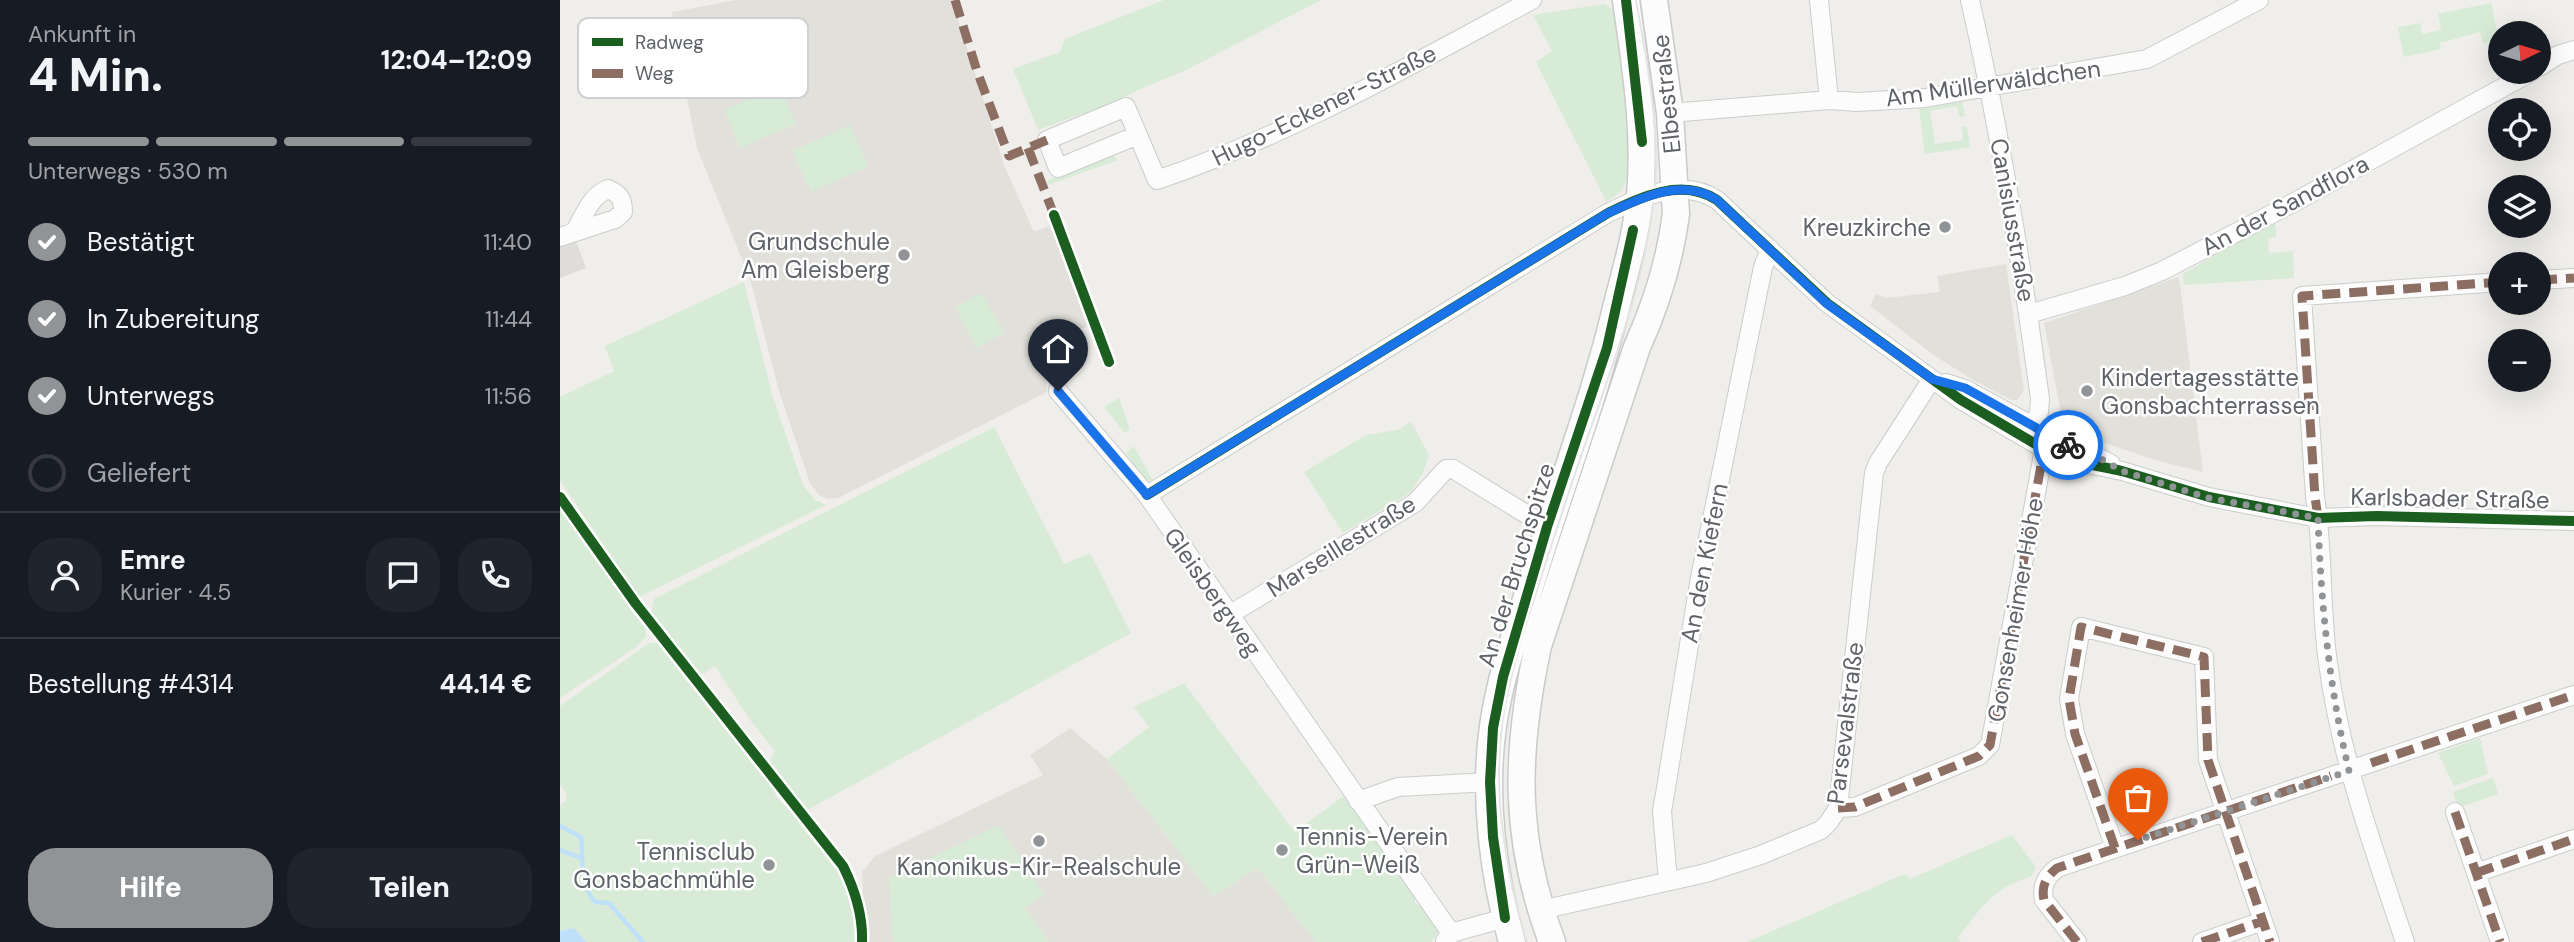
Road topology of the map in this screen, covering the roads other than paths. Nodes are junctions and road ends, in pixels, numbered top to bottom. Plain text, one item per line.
1 (1532, 0) edge
2 (1626, 0) edge
3 (1654, 0) edge
4 (1819, 0) edge
5 (1970, 0) edge
6 (2259, 0) edge
7 (2574, 50) edge
8 (2552, 59) edge
9 (2509, 84) edge
10 (1990, 88) junction
11 (1829, 100) junction
12 (1671, 113) junction
13 (1138, 135) junction
14 (1656, 193) junction
15 (1633, 230) joint
16 (1770, 249) junction
17 (2574, 278) edge
18 (2551, 279) edge
19 (2488, 283) edge
20 (2029, 314) junction
21 (1932, 379) junction
22 (1058, 391) dead end
23 (2039, 438) junction
24 (1147, 495) junction
25 (2318, 518) junction
26 (2574, 521) edge
27 (1547, 527) junction
28 (1229, 615) junction
29 (2574, 695) edge
30 (2349, 771) junction
31 (1490, 782) junction
32 (1358, 801) junction
33 (1838, 808) junction
34 (2226, 810) junction
35 (2455, 812) dead end
36 (2574, 839) edge
37 (2115, 848) junction
38 (2476, 873) junction
39 (1668, 881) junction
40 (1541, 910) junction
41 (2263, 921) junction
42 (1508, 930) edge
43 (1448, 937) edge
44 (1552, 942) edge
45 (2077, 942) edge
46 (2202, 942) edge
47 (2270, 942) edge
48 (2405, 942) edge
49 (2500, 942) edge

1 - 13 street, Hugo-Eckener-Straße
2 - 14 main road, Elbestraße
3 - 12 main road, Elbestraße
4 - 11 street
5 - 10 street, Canisiusstraße
6 - 10 street, Am Müllerwäldchen
7 - 8 street
9 - 20 street, An der Sandflora
10 - 11 street, Am Müllerwäldchen
10 - 20 street, Canisiusstraße
11 - 12 street, Am Müllerwäldchen
12 - 14 main road, Elbestraße
13 - 13 street, Hugo-Eckener-Straße
14 - 15 main road, Elbestraße
14 - 16 street, Karlsbader Straße
14 - 24 street
14 - 40 main road, An der Bruchspitze
15 - 27 main road, An der Bruchspitze
16 - 21 street, Karlsbader Straße
16 - 39 street, An den Kiefern
17 - 18 street
19 - 25 street
20 - 23 street, Canisiusstraße
21 - 23 street, Karlsbader Straße
21 - 33 street, Parsevalstraße
22 - 24 street, Gleisbergweg
23 - 25 street, Karlsbader Straße
23 - 33 street, Gonsenheimer Höhe
24 - 28 street, Gleisbergweg
25 - 26 street, Karlsbader Straße
25 - 30 street
27 - 28 street, Marseillestraße
27 - 31 main road, An der Bruchspitze
28 - 32 street, Gleisbergweg
29 - 30 street
30 - 34 street
30 - 48 street
31 - 32 street
31 - 42 main road, An der Bruchspitze
32 - 43 street, Gleisbergweg
33 - 39 street, Parsevalstraße
34 - 37 street
34 - 37 street
34 - 41 street
35 - 38 street
36 - 38 street
37 - 45 street
38 - 49 street
39 - 40 street, Parsevalstraße
40 - 44 main road, An der Bruchspitze
41 - 46 street
41 - 47 street
42 - 43 street

